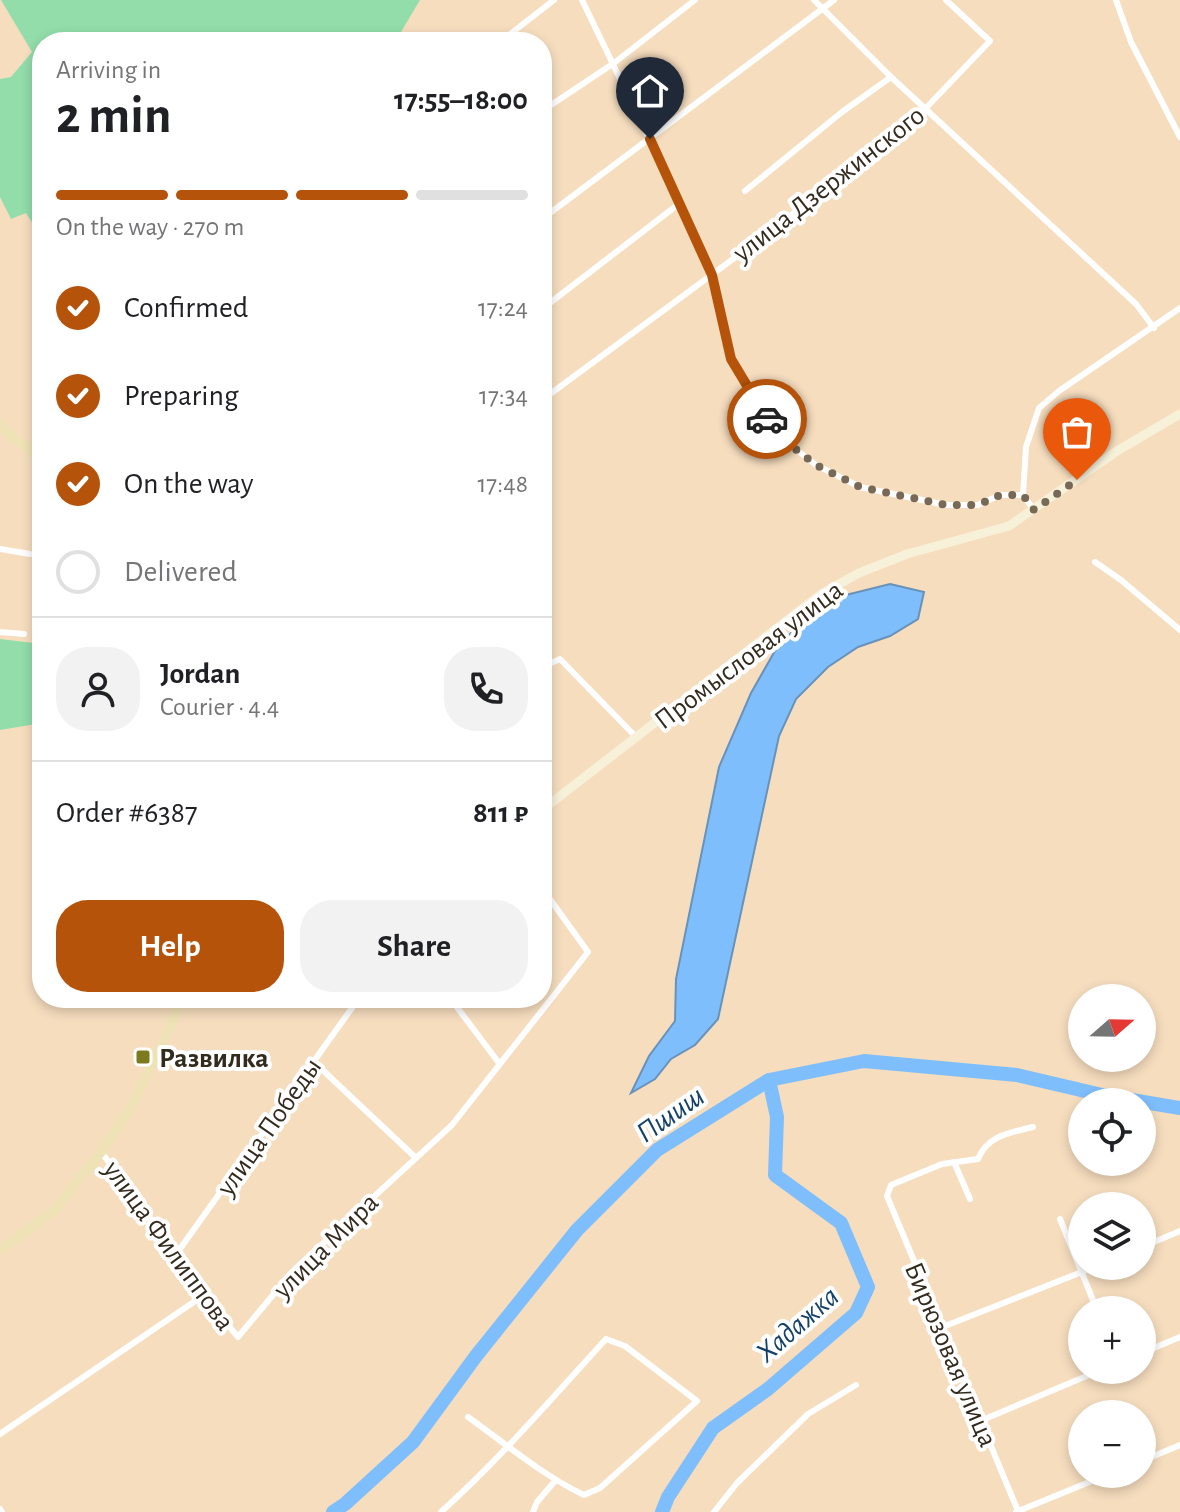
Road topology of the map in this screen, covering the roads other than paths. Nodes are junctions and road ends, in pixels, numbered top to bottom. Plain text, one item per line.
1 (554, 0) edge
2 (582, 0) edge
3 (695, 0) edge
4 (814, 0) edge
5 (834, 0) edge
6 (946, 0) edge
7 (1116, 0) edge
8 (824, 9) junction
9 (513, 32) edge
10 (614, 63) junction
11 (891, 77) junction
12 (552, 104) edge
13 (925, 109) junction
14 (1180, 137) edge
15 (650, 139) junction
16 (745, 191) dead end
17 (680, 203) junction
18 (552, 212) edge
19 (712, 275) junction
20 (552, 301) edge
21 (1180, 308) edge
22 (1154, 328) junction
23 (552, 393) edge
24 (1180, 414) edge
25 (0, 424) edge
26 (32, 451) edge
27 (1023, 495) junction
28 (1034, 510) junction
29 (0, 549) edge
30 (30, 554) dead end
31 (1095, 562) dead end
32 (1180, 630) edge
33 (0, 632) edge
34 (24, 634) dead end
35 (552, 663) edge
36 (637, 738) junction
37 (552, 802) edge
38 (552, 902) edge
39 (552, 997) edge
40 (178, 1008) edge
41 (352, 1008) edge
42 (458, 1008) edge
43 (543, 1008) edge
44 (313, 1061) junction
45 (499, 1063) junction
46 (1033, 1127) dead end
47 (101, 1152) junction
48 (416, 1158) junction
49 (954, 1162) junction
50 (970, 1199) dead end
51 (1060, 1219) dead end
52 (1180, 1231) edge
53 (1068, 1238) edge
54 (1156, 1241) edge
55 (0, 1250) edge
56 (177, 1253) junction
57 (1068, 1278) edge
58 (204, 1295) junction
59 (940, 1328) junction
60 (238, 1337) joint
61 (1180, 1337) edge
62 (1156, 1347) edge
63 (1068, 1384) edge
64 (856, 1385) dead end
65 (468, 1417) dead end
66 (980, 1421) junction
67 (0, 1434) edge
68 (508, 1445) junction
69 (1180, 1445) edge
70 (1156, 1455) edge
71 (555, 1481) junction
72 (1075, 1488) edge
73 (441, 1512) edge
74 (533, 1512) edge
75 (714, 1512) edge
76 (1017, 1512) edge

1 - 9 street
2 - 10 street
3 - 10 street
4 - 8 street
5 - 8 street
6 - 13 street, улица Дзержинского
7 - 14 street
8 - 11 street
8 - 15 street
10 - 12 street
10 - 15 street
11 - 13 street
11 - 16 street
13 - 19 street, улица Дзержинского
13 - 22 street
15 - 17 street
15 - 18 street
17 - 19 street
17 - 20 street
19 - 23 street, улица Дзержинского
19 - 27 street
21 - 22 street
22 - 27 street
24 - 28 main road, Промысловая улица
25 - 26 main road
27 - 28 street
28 - 36 main road, Промысловая улица
29 - 30 street
31 - 32 street
33 - 34 street
35 - 36 street
36 - 37 main road, Промысловая улица
38 - 39 street, улица Мира
40 - 47 main road
41 - 44 street, улица Победы
42 - 45 street
43 - 45 street, улица Мира
44 - 48 street
44 - 56 street, улица Победы
45 - 48 street, улица Мира
46 - 49 street
47 - 55 main road
47 - 56 street, улица Филиппова
48 - 60 street, улица Мира
49 - 50 street
49 - 59 street, Бирюзовая улица
51 - 53 street
52 - 54 street
56 - 58 street, улица Филиппова
57 - 59 street
58 - 60 street, улица Филиппова
58 - 67 street
59 - 66 street, Бирюзовая улица
61 - 62 street
63 - 66 street
64 - 75 street
65 - 68 street
66 - 76 street, Бирюзовая улица
68 - 71 street
68 - 71 street
68 - 73 street
69 - 70 street
71 - 74 street
72 - 76 street

